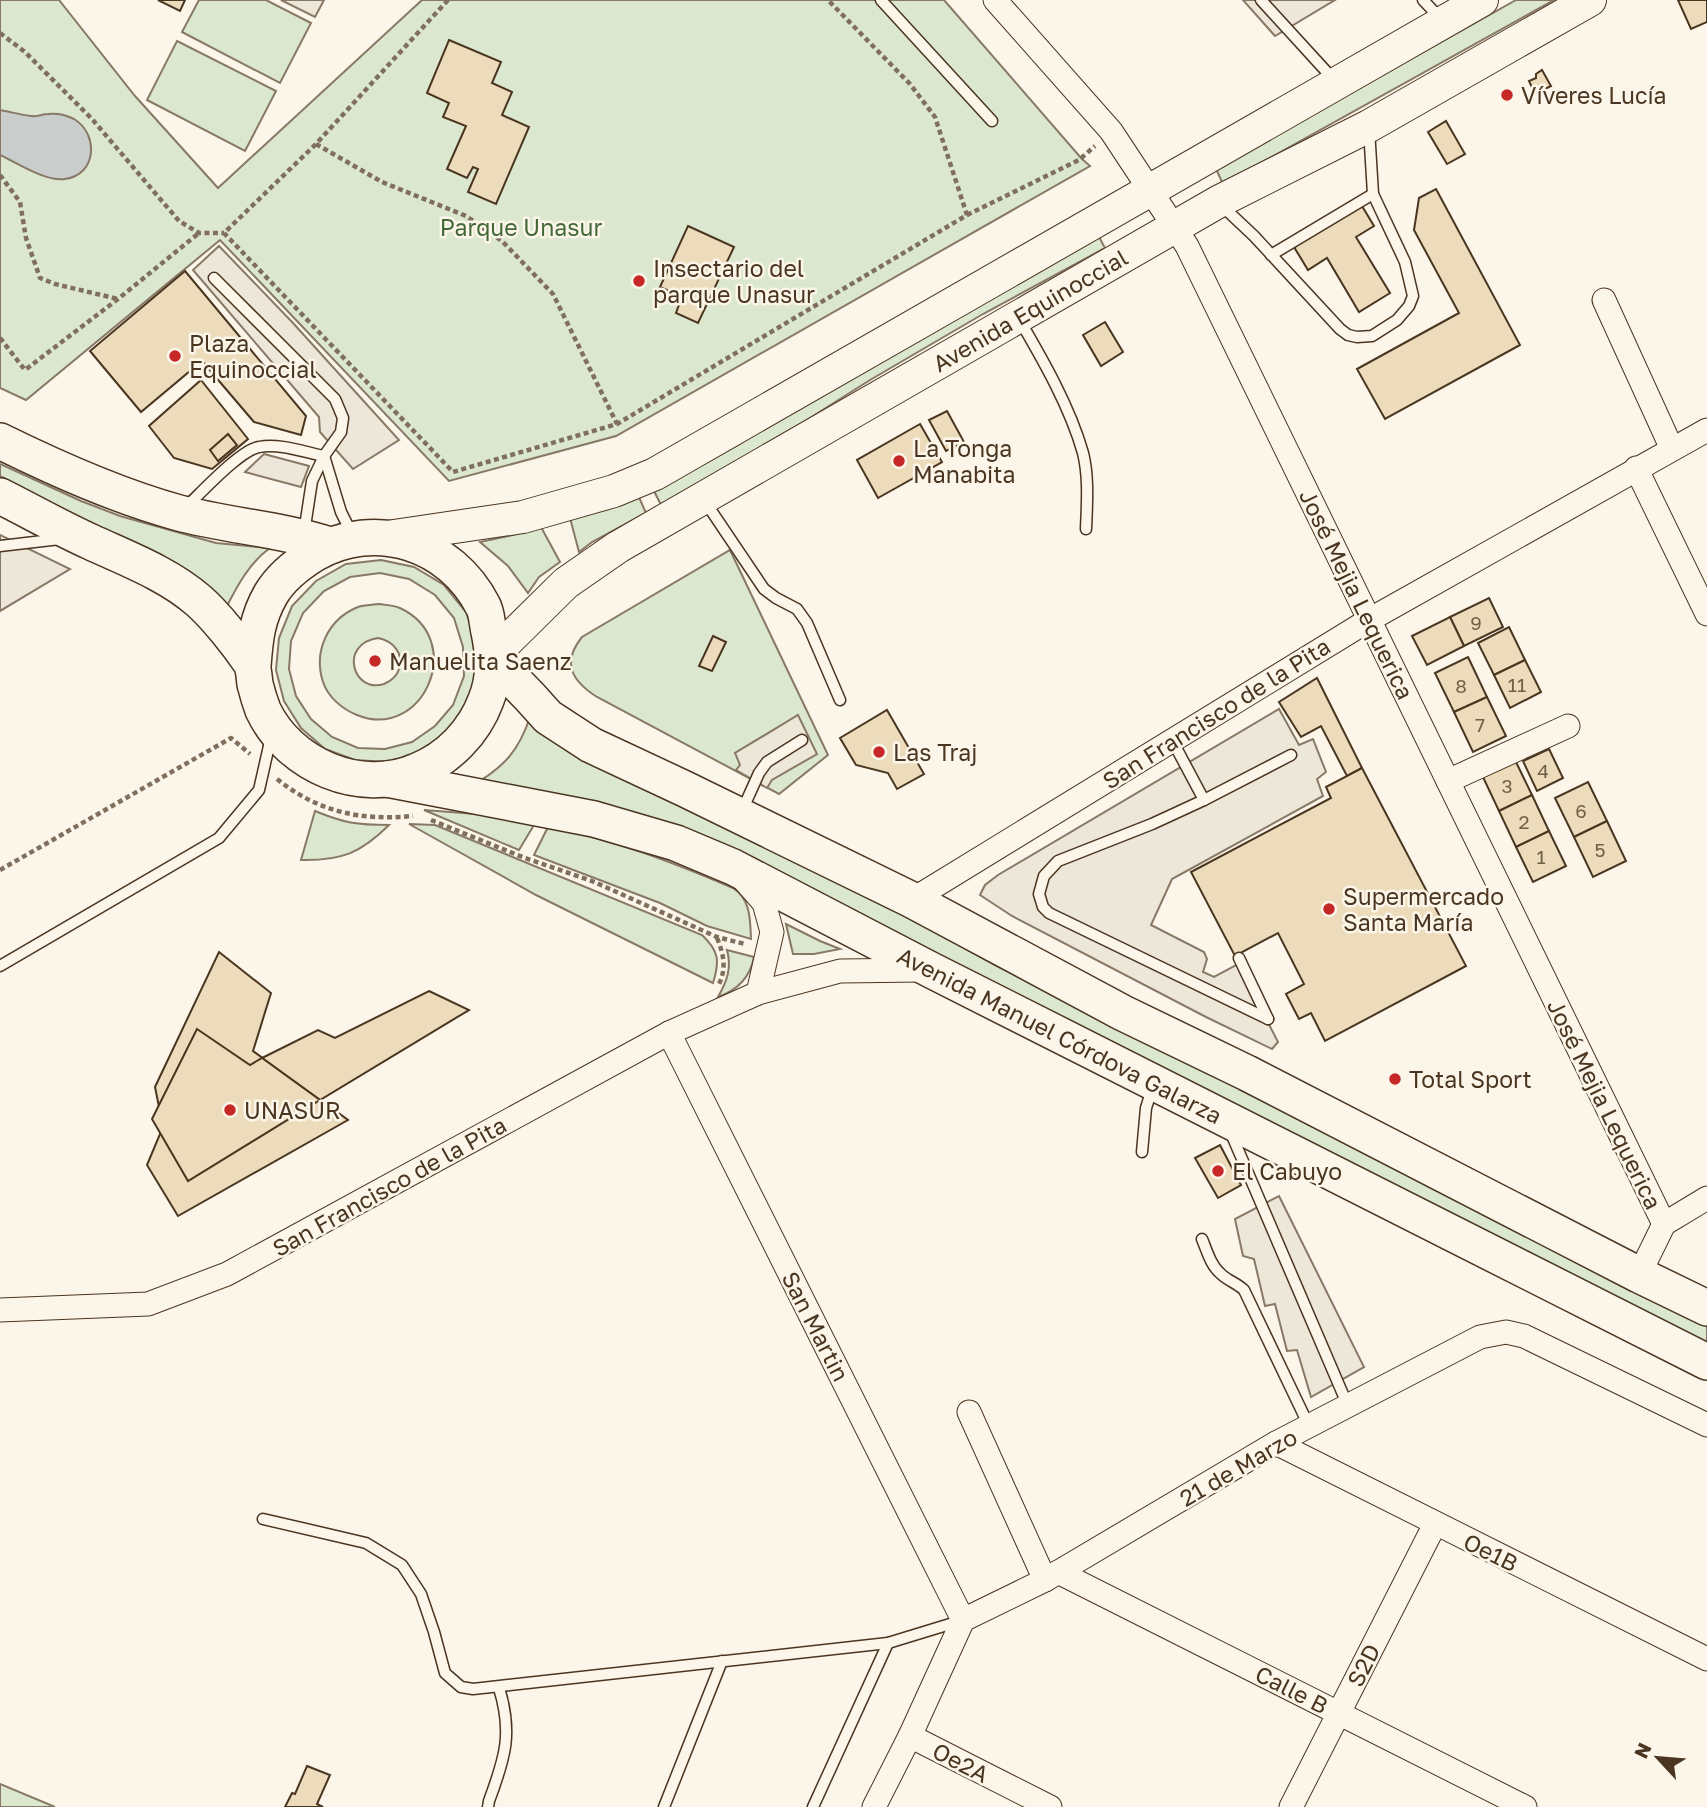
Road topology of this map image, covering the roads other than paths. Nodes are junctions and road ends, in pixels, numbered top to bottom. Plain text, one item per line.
1 (881, 0) edge
2 (995, 0) edge
3 (1261, 0) edge
4 (1482, 0) edge
5 (1590, 0) edge
6 (1433, 11) edge
7 (1337, 83) junction
8 (992, 121) dead end
9 (1369, 126) junction
10 (1149, 190) junction
11 (1373, 194) junction
12 (1218, 202) junction
13 (1175, 228) junction
14 (1270, 255) junction
15 (215, 278) dead end
16 (1604, 300) dead end
17 (1018, 316) junction
18 (1707, 430) edge
19 (0, 441) edge
20 (1672, 449) junction
21 (324, 456) junction
22 (1636, 468) junction
23 (0, 496) edge
24 (703, 498) junction
25 (180, 513) junction
26 (1086, 529) dead end
27 (344, 539) junction
28 (87, 540) junction
29 (0, 546) edge
30 (1707, 614) edge
31 (1369, 620) junction
32 (494, 657) junction
33 (253, 666) junction
34 (840, 700) dead end
35 (1568, 726) dead end
36 (273, 728) junction
37 (802, 740) dead end
38 (1172, 740) junction
39 (1291, 755) dead end
40 (387, 779) junction
41 (1448, 781) junction
42 (1204, 800) junction
43 (740, 816) junction
44 (733, 867) junction
45 (912, 900) junction
46 (1239, 958) dead end
47 (0, 966) edge
48 (931, 970) junction
49 (758, 993) junction
50 (669, 1033) junction
51 (1154, 1083) junction
52 (1225, 1119) junction
53 (1142, 1152) dead end
54 (1707, 1198) edge
55 (1664, 1224) junction
56 (1202, 1240) dead end
57 (1639, 1275) junction
58 (1707, 1308) edge
59 (0, 1310) edge
60 (1707, 1362) edge
61 (1348, 1406) junction
62 (969, 1412) dead end
63 (1707, 1425) edge
64 (1308, 1426) junction
65 (1276, 1443) junction
66 (263, 1519) dead end
67 (1435, 1524) junction
68 (1052, 1576) junction
69 (963, 1620) junction
70 (888, 1643) junction
71 (1707, 1659) edge
72 (722, 1661) junction
73 (499, 1688) junction
74 (1339, 1712) junction
75 (910, 1736) junction
76 (488, 1807) edge
77 (664, 1807) edge
78 (813, 1807) edge
79 (874, 1807) edge
80 (1050, 1807) edge
81 (1291, 1807) edge
82 (1525, 1807) edge

1 - 8 lane
2 - 10 street, José Mejia Lequerica
3 - 7 lane
4 - 6 main road, Avenida Equinoccial
5 - 9 main road, Avenida Equinoccial
6 - 7 main road, Avenida Equinoccial
7 - 10 main road, Avenida Equinoccial
9 - 11 lane
9 - 12 main road, Avenida Equinoccial
10 - 13 street, José Mejia Lequerica
10 - 27 main road, Avenida Equinoccial
11 - 14 lane
11 - 14 lane
12 - 13 main road, Avenida Equinoccial
12 - 14 lane
13 - 17 main road, Avenida Equinoccial
13 - 31 street, José Mejia Lequerica
15 - 21 lane
16 - 20 street
17 - 24 main road, Avenida Equinoccial
17 - 26 lane
18 - 20 street, San Francisco de la Pita
19 - 25 main road
20 - 22 street, San Francisco de la Pita
21 - 25 lane
21 - 27 lane
21 - 27 lane
22 - 30 street
22 - 31 street, San Francisco de la Pita
23 - 28 main road
24 - 32 main road, Avenida Equinoccial
24 - 34 lane
25 - 27 main road
27 - 32 main road
27 - 33 main road
28 - 29 lane
28 - 33 main road
31 - 38 street, San Francisco de la Pita
31 - 41 street, José Mejia Lequerica
32 - 40 main road
32 - 43 main road, Avenida Manuel Córdova Galarza
33 - 36 main road
35 - 41 street
36 - 40 main road
36 - 47 lane
37 - 43 lane
38 - 42 lane
38 - 45 street, San Francisco de la Pita
39 - 42 lane
40 - 44 main road, Avenida Manuel Córdova Galarza
41 - 55 street, José Mejia Lequerica
42 - 46 lane
43 - 45 main road, Avenida Manuel Córdova Galarza
44 - 48 main road, Avenida Manuel Córdova Galarza
44 - 49 street
45 - 57 main road, Avenida Manuel Córdova Galarza
48 - 49 street, San Francisco de la Pita
48 - 51 main road, Avenida Manuel Córdova Galarza
49 - 50 street, San Francisco de la Pita
50 - 59 street, San Francisco de la Pita
50 - 69 street, San Martin
51 - 52 main road, Avenida Manuel Córdova Galarza
51 - 53 lane
52 - 60 main road, Avenida Manuel Córdova Galarza
52 - 61 lane
54 - 55 street
55 - 57 street
56 - 64 lane
57 - 58 main road, Avenida Manuel Córdova Galarza
61 - 63 street, 21 de Marzo
61 - 64 street, 21 de Marzo
62 - 68 street
64 - 65 street, 21 de Marzo
65 - 67 street, Oe1B
65 - 68 street, 21 de Marzo
66 - 73 lane
67 - 71 street, Oe1B
67 - 74 street, S2D
68 - 69 street, 21 de Marzo
68 - 74 street, Calle B
69 - 70 lane
69 - 75 street
70 - 72 lane
70 - 78 lane
72 - 73 lane
72 - 77 lane
73 - 76 lane
74 - 81 street, S2D
74 - 82 street, Calle B
75 - 79 street
75 - 80 street, Oe2A

